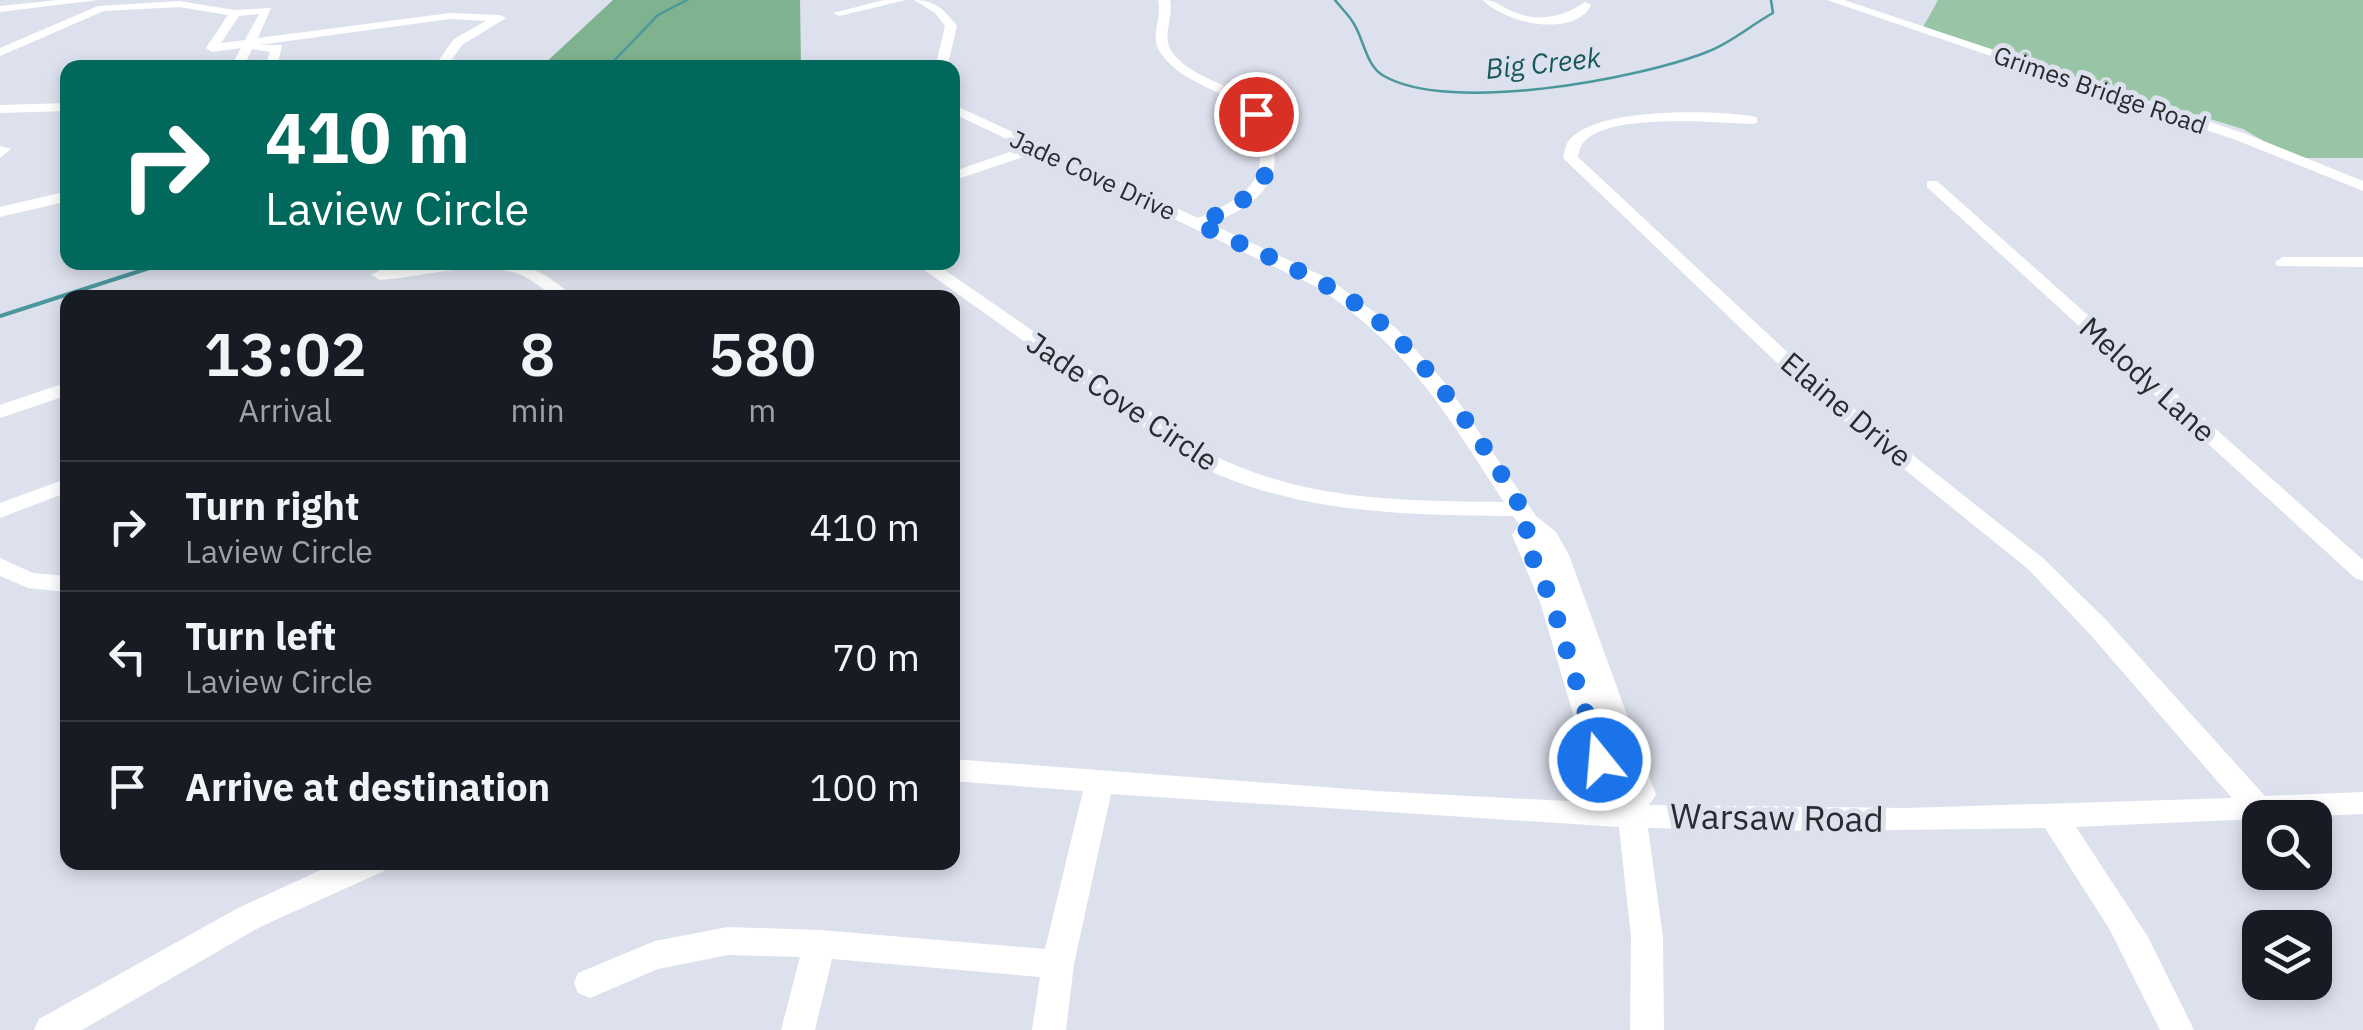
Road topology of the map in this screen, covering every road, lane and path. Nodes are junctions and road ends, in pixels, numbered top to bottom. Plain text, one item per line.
1 (69, 0) edge
2 (92, 0) edge
3 (900, 0) edge
4 (920, 0) edge
5 (1164, 0) edge
6 (1489, 0) edge
7 (1833, 0) edge
8 (455, 1) edge
9 (28, 3) edge
10 (1585, 4) dead end
11 (0, 8) edge
12 (234, 13) junction
13 (839, 14) dead end
14 (450, 16) junction
15 (0, 22) edge
16 (1, 41) edge
17 (247, 47) junction
18 (240, 60) edge
19 (273, 60) edge
20 (444, 60) edge
21 (943, 60) edge
22 (60, 107) edge
23 (0, 110) edge
24 (960, 112) edge
25 (1752, 120) dead end
26 (1036, 148) junction
27 (960, 174) edge
28 (1932, 184) dead end
29 (2363, 186) edge
30 (60, 198) edge
31 (0, 212) edge
32 (1198, 224) junction
33 (2282, 262) dead end
34 (2363, 262) edge
35 (425, 270) edge
36 (521, 270) edge
37 (932, 270) edge
38 (380, 275) dead end
39 (553, 290) edge
40 (60, 391) edge
41 (0, 412) edge
42 (60, 487) edge
43 (0, 511) edge
44 (1526, 517) junction
45 (0, 566) edge
46 (2363, 574) edge
47 (60, 583) edge
48 (960, 771) edge
49 (1099, 782) junction
50 (2252, 800) edge
51 (2363, 803) edge
52 (2332, 804) edge
53 (2242, 809) edge
54 (1630, 810) junction
55 (2053, 817) junction
56 (356, 870) edge
57 (820, 944) junction
58 (1058, 964) junction
59 (590, 983) dead end
60 (52, 1030) edge
61 (798, 1030) edge
62 (1049, 1030) edge
63 (1647, 1030) edge
64 (2176, 1030) edge

1 - 9 street
2 - 9 street
3 - 13 street
4 - 21 street
5 - 32 street
6 - 10 street
7 - 29 street, Grimes Bridge Road
8 - 14 street
9 - 11 street
9 - 15 street
12 - 16 street
12 - 17 street
12 - 17 street
14 - 17 street
14 - 20 street
17 - 18 street
17 - 19 street
22 - 23 street
24 - 26 street, Jade Cove Drive
25 - 50 street, Elaine Drive
26 - 27 street
26 - 32 street, Jade Cove Drive
28 - 46 street, Melody Lane
30 - 31 street
32 - 44 street, Jade Cove Drive
33 - 34 street
35 - 38 street
36 - 39 street
37 - 44 street, Jade Cove Circle
40 - 41 street
42 - 43 street
44 - 54 street, Jade Cove Drive
45 - 47 street
48 - 49 street, Warsaw Road
49 - 54 street, Warsaw Road
49 - 58 street
51 - 52 street, Warsaw Road
53 - 55 street, Warsaw Road
54 - 55 street, Warsaw Road
54 - 63 street
55 - 64 street
56 - 60 street
57 - 58 street
57 - 59 street
57 - 61 street
58 - 62 street

